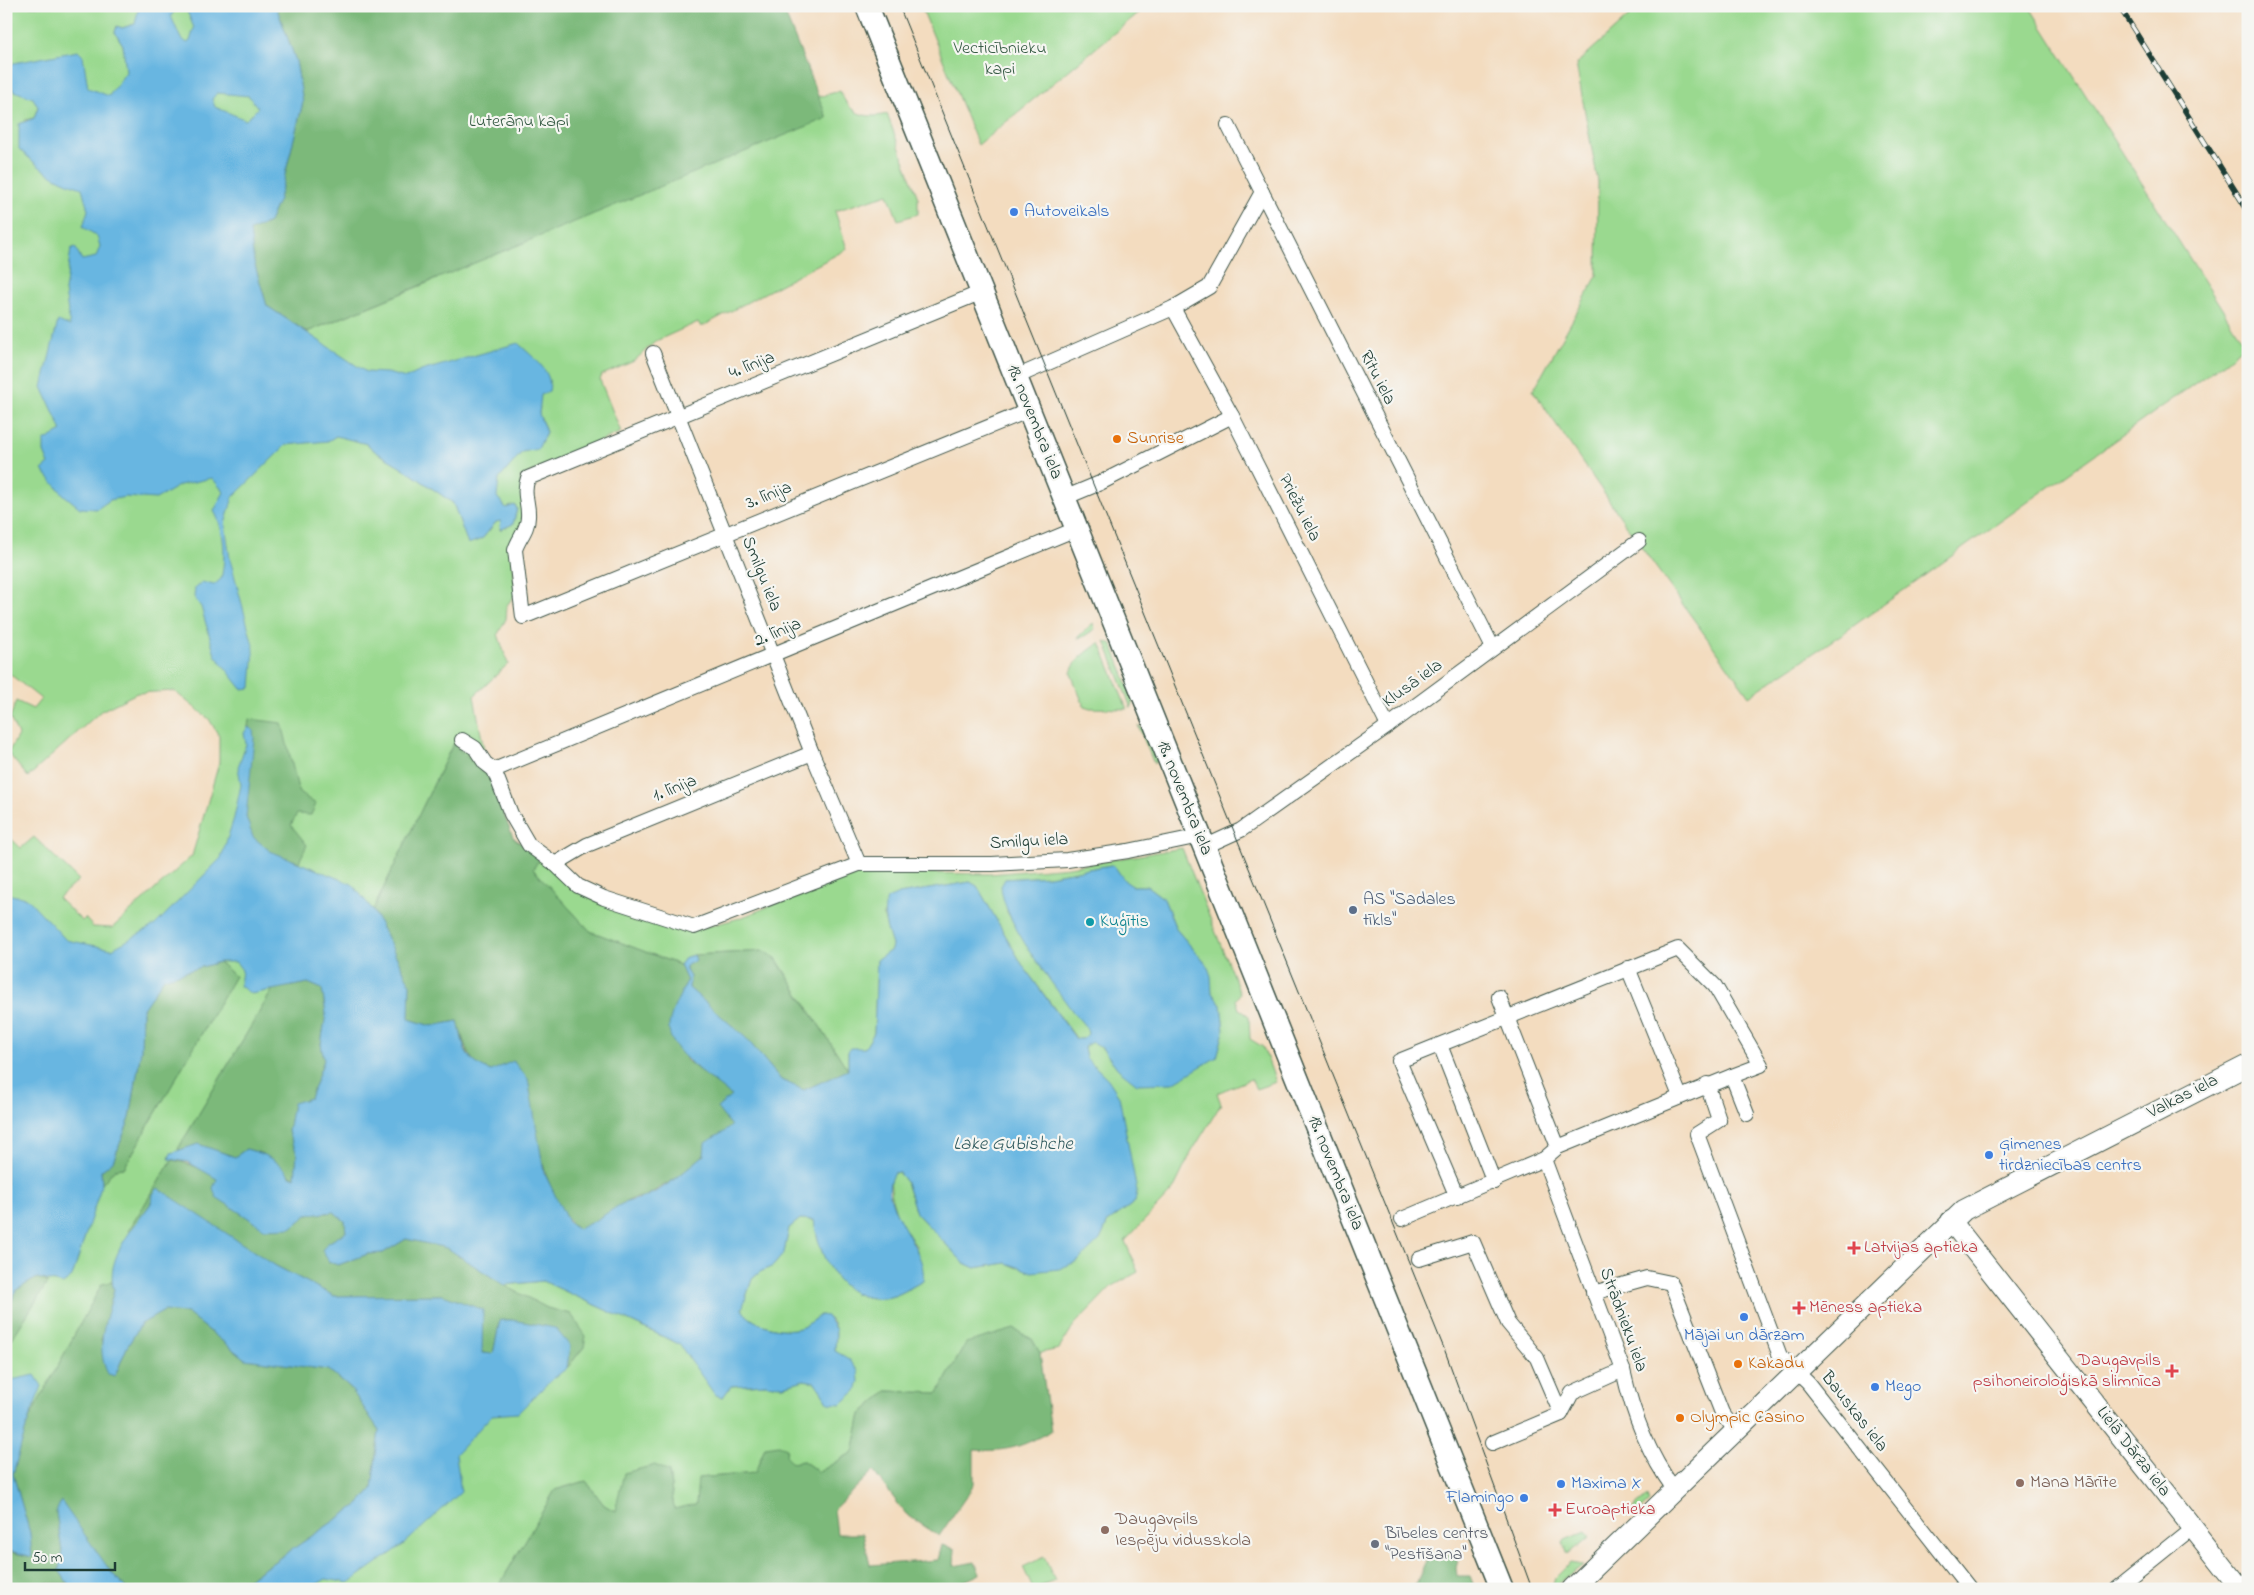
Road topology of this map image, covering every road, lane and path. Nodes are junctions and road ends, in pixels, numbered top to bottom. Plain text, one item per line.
1 (867, 6) edge
2 (1228, 125) dead end
3 (1262, 192) junction
4 (982, 292) junction
5 (1173, 308) junction
6 (653, 353) dead end
7 (1016, 377) junction
8 (1030, 410) junction
9 (1232, 416) junction
10 (678, 417) junction
11 (1064, 498) junction
12 (1076, 529) junction
13 (725, 534) junction
14 (1638, 541) dead end
15 (523, 617) joint
16 (1493, 648) junction
17 (773, 656) junction
18 (1388, 726) junction
19 (462, 740) dead end
20 (812, 753) junction
21 (494, 770) junction
22 (1202, 842) junction
23 (555, 864) junction
24 (859, 864) junction
25 (1628, 968) junction
26 (1499, 997) dead end
27 (1507, 1018) junction
28 (1440, 1045) junction
29 (2248, 1065) edge
30 (1732, 1076) junction
31 (1707, 1084) junction
32 (1680, 1096) junction
33 (1747, 1114) dead end
34 (1558, 1147) junction
35 (1544, 1159) junction
36 (1494, 1182) junction
37 (1457, 1197) junction
38 (1402, 1219) dead end
39 (1951, 1221) junction
40 (1419, 1259) dead end
41 (1593, 1293) junction
42 (1623, 1370) junction
43 (1796, 1371) junction
44 (1561, 1414) junction
45 (1734, 1430) junction
46 (1492, 1443) dead end
47 (1674, 1489) junction
48 (2192, 1528) junction
49 (1502, 1589) edge
50 (1572, 1589) edge
51 (1970, 1589) edge
52 (2116, 1589) edge
53 (2241, 1589) edge

1 - 4 main road, 18. novembra iela
2 - 3 street, Rītu iela
3 - 5 street
3 - 16 street, Rītu iela
4 - 7 main road, 18. novembra iela
4 - 10 street, 4. līnija
5 - 7 street
5 - 9 street, Priežu iela
6 - 10 street, Smilgu iela
7 - 8 main road, 18. novembra iela
8 - 11 main road, 18. novembra iela
8 - 13 street, 3. līnija
9 - 11 street
9 - 18 street, Priežu iela
10 - 13 street, Smilgu iela
10 - 15 street, 4. līnija
11 - 12 main road, 18. novembra iela
12 - 17 street, 2. līnija
12 - 22 main road, 18. novembra iela
13 - 15 street, 3. līnija
13 - 17 street, Smilgu iela
14 - 16 street, Klusā iela
16 - 18 street, Klusā iela
17 - 20 street, Smilgu iela
17 - 21 street, 2. līnija
18 - 22 street, Klusā iela
19 - 21 street
20 - 23 street, 1. līnija
20 - 24 street, Smilgu iela
21 - 23 street
22 - 24 street, Smilgu iela
22 - 49 main road, 18. novembra iela
23 - 24 street, Smilgu iela
25 - 27 street
25 - 30 street
25 - 32 street
26 - 27 street
27 - 28 street
27 - 34 street
28 - 36 street
28 - 37 street
29 - 39 street, Valkas iela
30 - 31 street
30 - 33 street
31 - 32 street
31 - 43 street, Bauskas iela
32 - 34 street
34 - 35 street
35 - 36 street
35 - 41 street, Strādnieku iela
36 - 37 street
37 - 38 street
39 - 43 street, Valkas iela
39 - 48 street, Lielā Dārza iela
40 - 44 street
41 - 42 street, Strādnieku iela
41 - 45 street
42 - 44 street
42 - 47 street, Strādnieku iela
43 - 45 street, Valkas iela
43 - 51 street, Bauskas iela
44 - 46 street
45 - 47 street, Valkas iela
47 - 50 street, Valkas iela
48 - 52 street
48 - 53 street, Lielā Dārza iela

